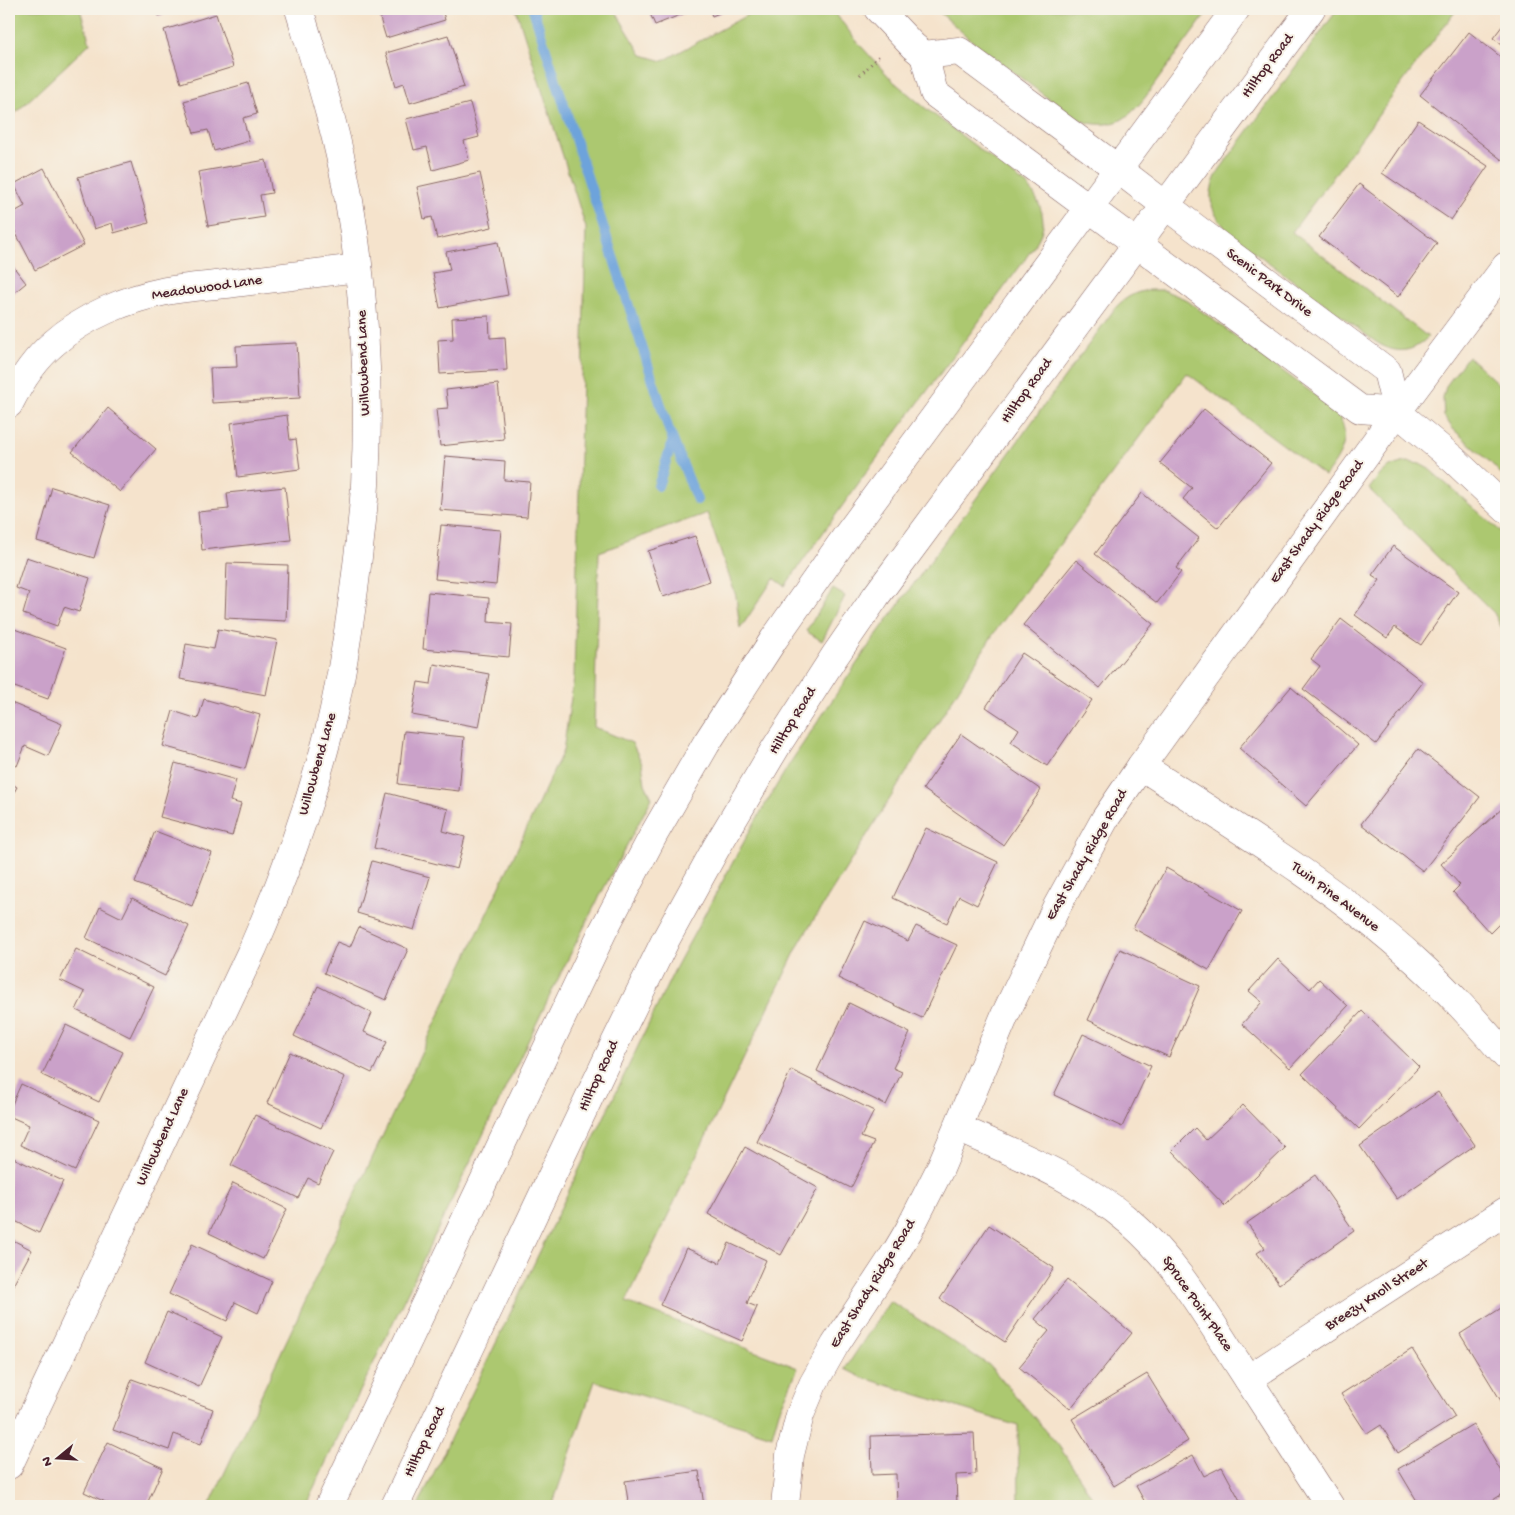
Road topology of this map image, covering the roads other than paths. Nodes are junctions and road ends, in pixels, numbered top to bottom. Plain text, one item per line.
1 (299, 9) edge
2 (878, 9) edge
3 (1236, 9) edge
4 (1310, 9) edge
5 (924, 56) junction
6 (1118, 169) junction
7 (1165, 205) junction
8 (1089, 207) junction
9 (1137, 243) junction
10 (1506, 266) edge
11 (358, 268) junction
12 (9, 404) edge
13 (1397, 412) junction
14 (1506, 509) edge
15 (1141, 766) junction
16 (1506, 1056) edge
17 (958, 1128) junction
18 (1506, 1211) edge
19 (1248, 1379) junction
20 (9, 1465) edge
21 (329, 1506) edge
22 (395, 1506) edge
23 (785, 1506) edge
24 (1330, 1506) edge

1 - 11 street, Willowbend Lane
2 - 5 street
3 - 6 street
4 - 7 street, Hilltop Road
5 - 6 street, Scenic Park Drive
5 - 8 street
6 - 7 street, Scenic Park Drive
6 - 8 street
7 - 9 street, Hilltop Road
7 - 13 street, Scenic Park Drive
8 - 9 street
8 - 21 street
9 - 13 street
9 - 22 street, Hilltop Road
10 - 13 street, East Shady Ridge Road
11 - 12 street, Meadowood Lane
11 - 20 street, Willowbend Lane
13 - 14 street
13 - 15 street, East Shady Ridge Road
15 - 16 street, Twin Pine Avenue
15 - 17 street, East Shady Ridge Road
17 - 19 street, Spruce Point Place
17 - 23 street, East Shady Ridge Road
18 - 19 street, Breezy Knoll Street
19 - 24 street, Spruce Point Place

